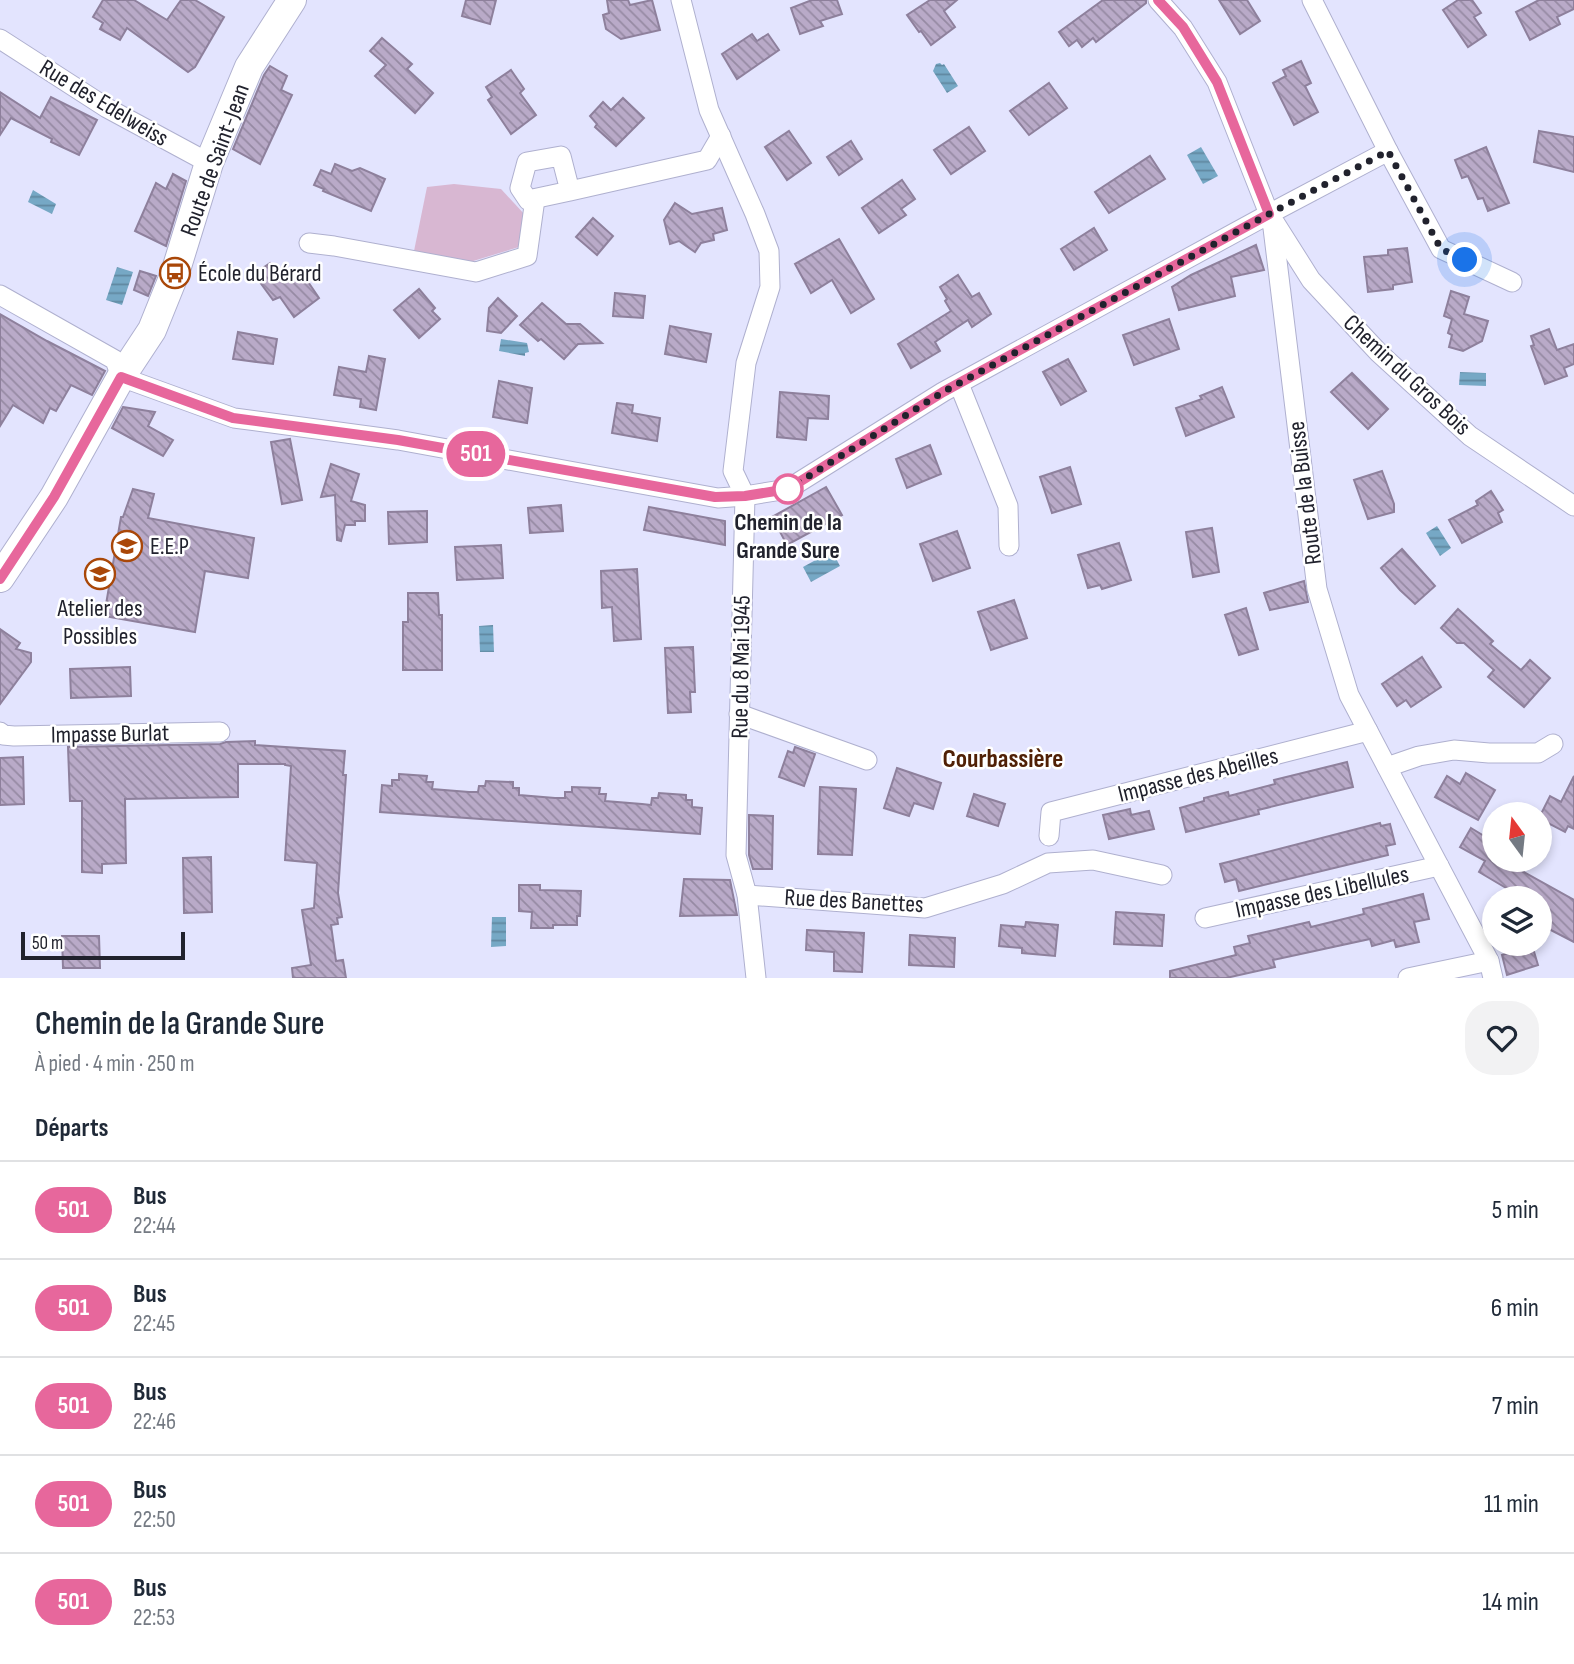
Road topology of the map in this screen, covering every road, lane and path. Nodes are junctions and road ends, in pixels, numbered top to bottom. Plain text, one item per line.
1 (292, 0) edge
2 (681, 0) edge
3 (1158, 0) edge
4 (1312, 0) edge
5 (0, 39) edge
6 (721, 136) junction
7 (1388, 151) junction
8 (706, 160) junction
9 (209, 163) junction
10 (738, 175) junction
11 (570, 191) junction
12 (536, 199) junction
13 (1269, 214) junction
14 (309, 243) dead end
15 (1512, 282) dead end
16 (0, 295) edge
17 (121, 377) junction
18 (958, 384) junction
19 (745, 496) junction
20 (1574, 506) edge
21 (1009, 546) dead end
22 (0, 578) edge
23 (739, 714) junction
24 (1368, 731) junction
25 (0, 732) edge
26 (220, 732) dead end
27 (1553, 744) dead end
28 (867, 760) dead end
29 (1387, 767) junction
30 (1049, 836) dead end
31 (1439, 866) junction
32 (1162, 875) dead end
33 (747, 895) junction
34 (1205, 918) dead end
35 (1491, 969) edge
36 (756, 978) edge
37 (1408, 978) edge

1 - 9 main road, Route de Saint-Jean
2 - 6 street, Rue du 8 Mai 1945
3 - 13 street, Route de la Buisse
4 - 7 street
5 - 9 street, Rue des Edelweiss
6 - 8 street
6 - 10 street, Rue du 8 Mai 1945
7 - 13 street
7 - 15 street
8 - 10 street
8 - 11 street
9 - 17 main road, Route de Saint-Jean
10 - 19 street, Rue du 8 Mai 1945
11 - 12 street
11 - 12 street
12 - 14 street
13 - 18 street
13 - 20 street, Chemin du Gros Bois
13 - 24 street, Route de la Buisse
16 - 17 street
17 - 19 street
17 - 22 main road, Route de Saint-Jean
18 - 19 street
18 - 21 street
19 - 23 street, Rue du 8 Mai 1945
23 - 28 street
23 - 33 street, Rue du 8 Mai 1945
24 - 29 street, Route de la Buisse
24 - 30 street, Impasse des Abeilles
25 - 26 street, Impasse Burlat
27 - 29 street
29 - 31 street, Route de la Buisse
31 - 34 street, Impasse des Libellules
31 - 35 street, Route de la Buisse
32 - 33 street, Rue des Banettes
33 - 36 street, Rue du 8 Mai 1945
35 - 37 street

